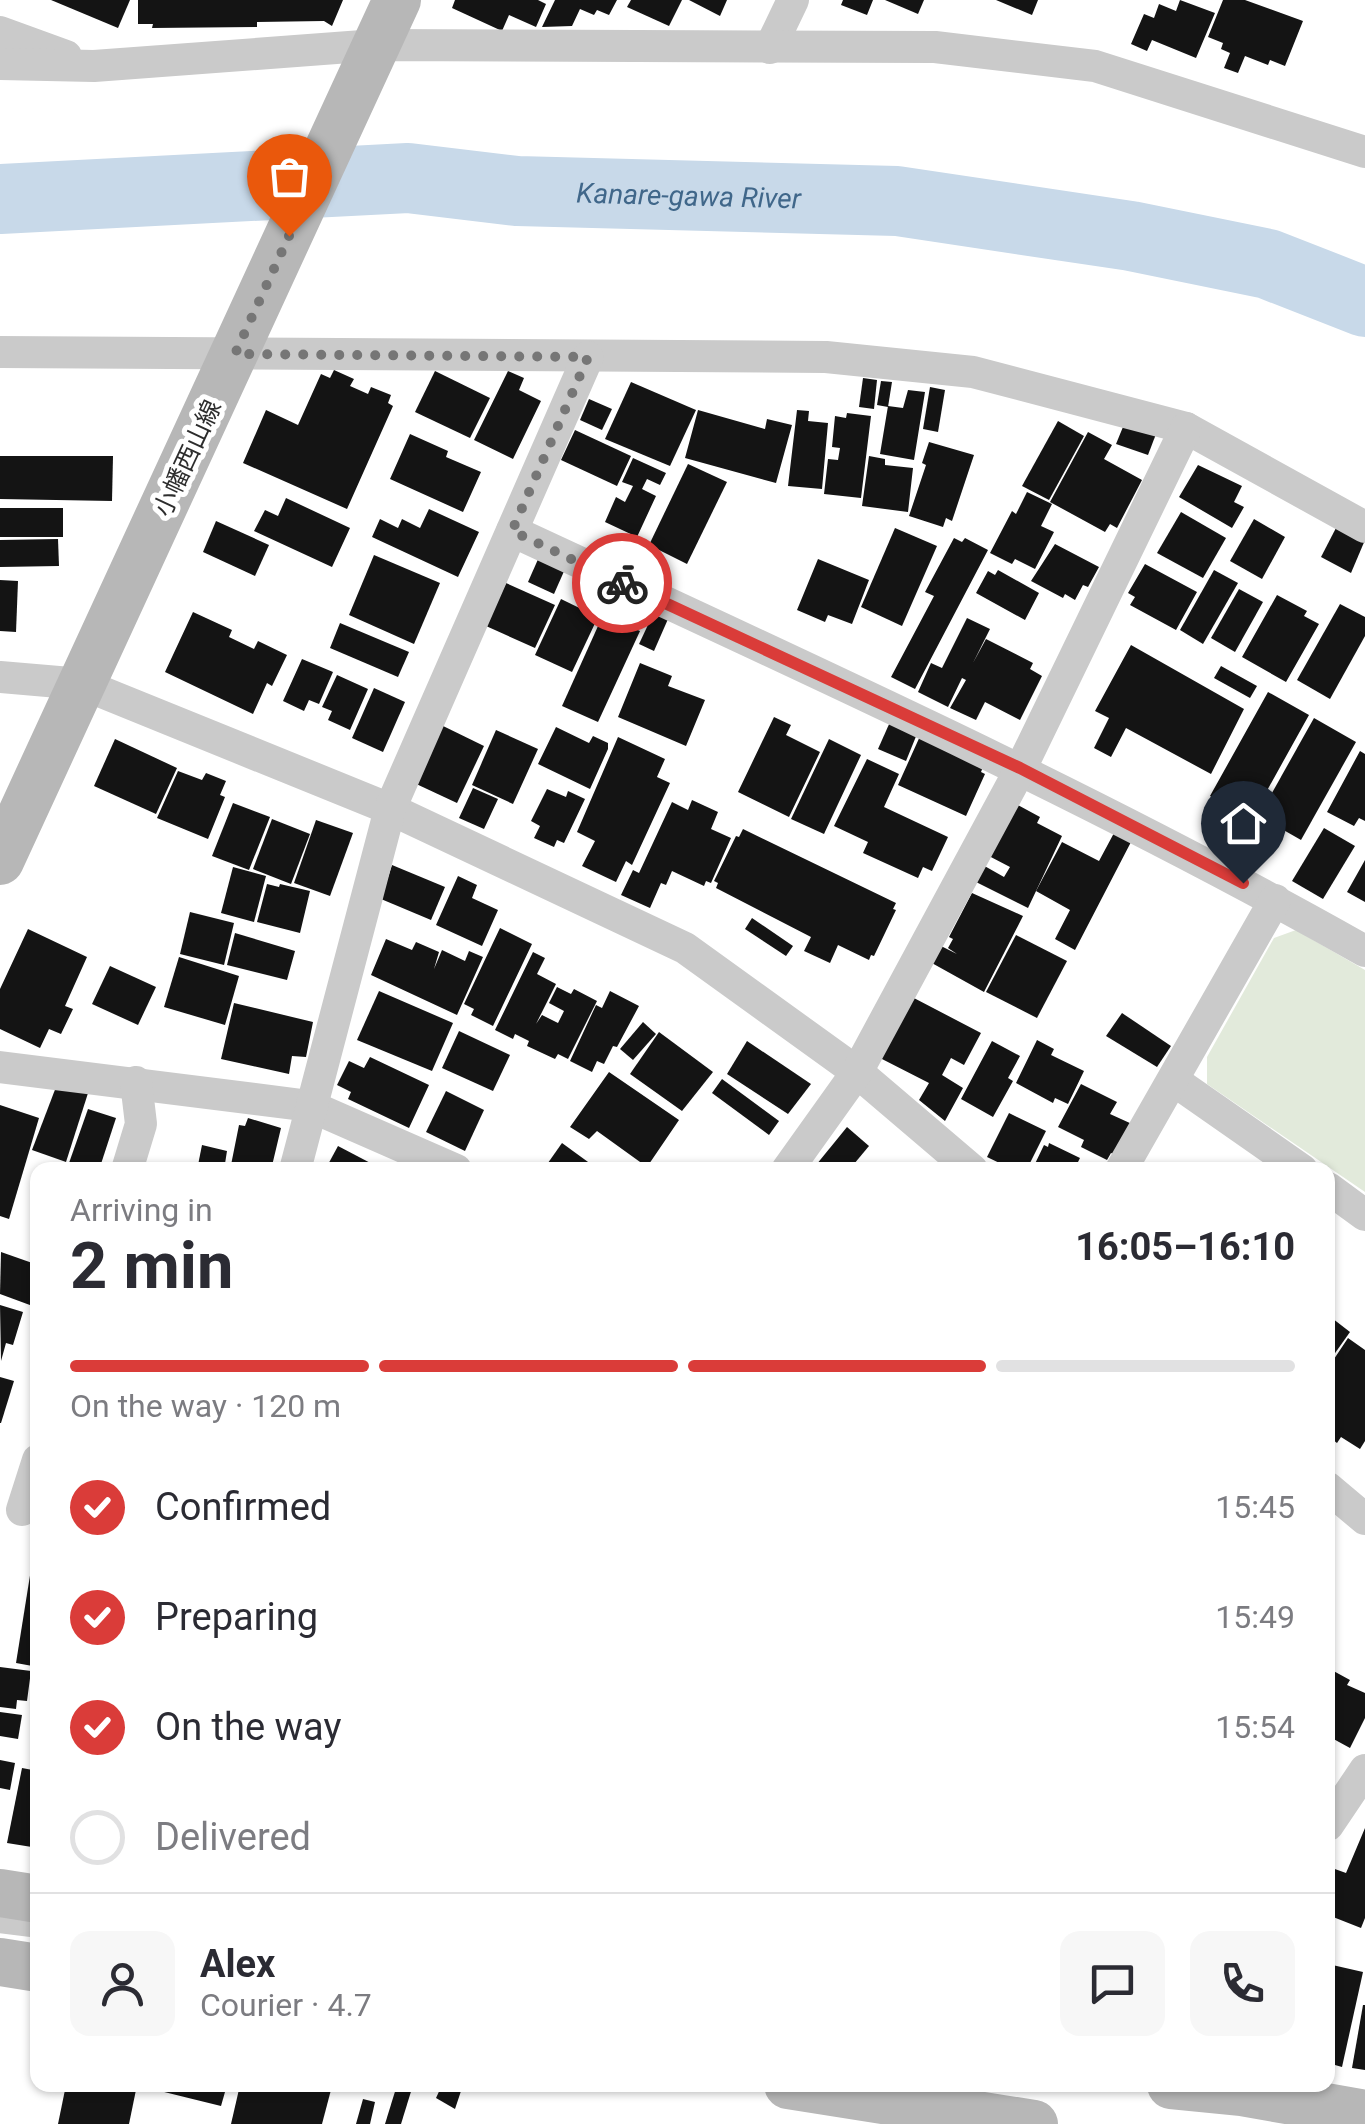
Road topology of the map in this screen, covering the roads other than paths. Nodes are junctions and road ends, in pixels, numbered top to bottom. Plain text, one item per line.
1 (397, 0) edge
2 (793, 0) edge
3 (0, 32) edge
4 (770, 48) junction
5 (369, 61) junction
6 (0, 64) edge
7 (94, 66) junction
8 (1365, 152) edge
9 (0, 352) edge
10 (235, 354) junction
11 (588, 357) junction
12 (1186, 428) junction
13 (1365, 527) edge
14 (512, 531) junction
15 (0, 678) edge
16 (82, 684) junction
17 (1020, 768) junction
18 (390, 809) junction
19 (0, 861) edge
20 (1275, 900) junction
21 (1365, 951) edge
22 (0, 1066) edge
23 (857, 1072) junction
24 (1172, 1080) junction
25 (136, 1082) junction
26 (310, 1106) junction
27 (129, 1162) edge
28 (297, 1162) edge
29 (438, 1162) edge
30 (793, 1162) edge
31 (963, 1162) edge
32 (1126, 1162) edge
33 (1290, 1162) edge
34 (1335, 1193) edge
35 (1365, 1214) edge
36 (30, 1482) edge
37 (1335, 1494) edge
38 (20, 1510) edge
39 (1365, 1519) edge
40 (1365, 1770) edge
41 (1335, 1815) edge
42 (0, 1893) edge
43 (30, 1898) edge
44 (0, 1917) edge
45 (30, 1921) edge
46 (0, 1962) edge
47 (30, 1967) edge
48 (832, 2092) edge
49 (1204, 2092) edge
50 (1242, 2100) edge
51 (1365, 2114) edge
52 (1034, 2124) edge

1 - 5 street, 小幡西山線
2 - 4 street
3 - 7 street
4 - 5 street
4 - 8 street
5 - 7 street
5 - 10 street, 小幡西山線
6 - 7 street
9 - 10 street
10 - 11 street
10 - 16 street, 小幡西山線
11 - 12 street
11 - 14 street
12 - 13 street
12 - 17 street
14 - 17 street
14 - 18 street
15 - 16 street
16 - 18 street
16 - 19 street, 小幡西山線
17 - 20 street
17 - 23 street
18 - 23 street
18 - 26 street
20 - 21 street
20 - 24 street
22 - 25 street
23 - 30 street
23 - 31 street
24 - 32 street
24 - 33 street
25 - 26 street
25 - 27 street
26 - 28 street
26 - 29 street
34 - 35 street
36 - 38 street
37 - 39 street
40 - 41 street
42 - 43 street
44 - 45 street
46 - 47 street
48 - 52 street
49 - 50 street
50 - 51 street

